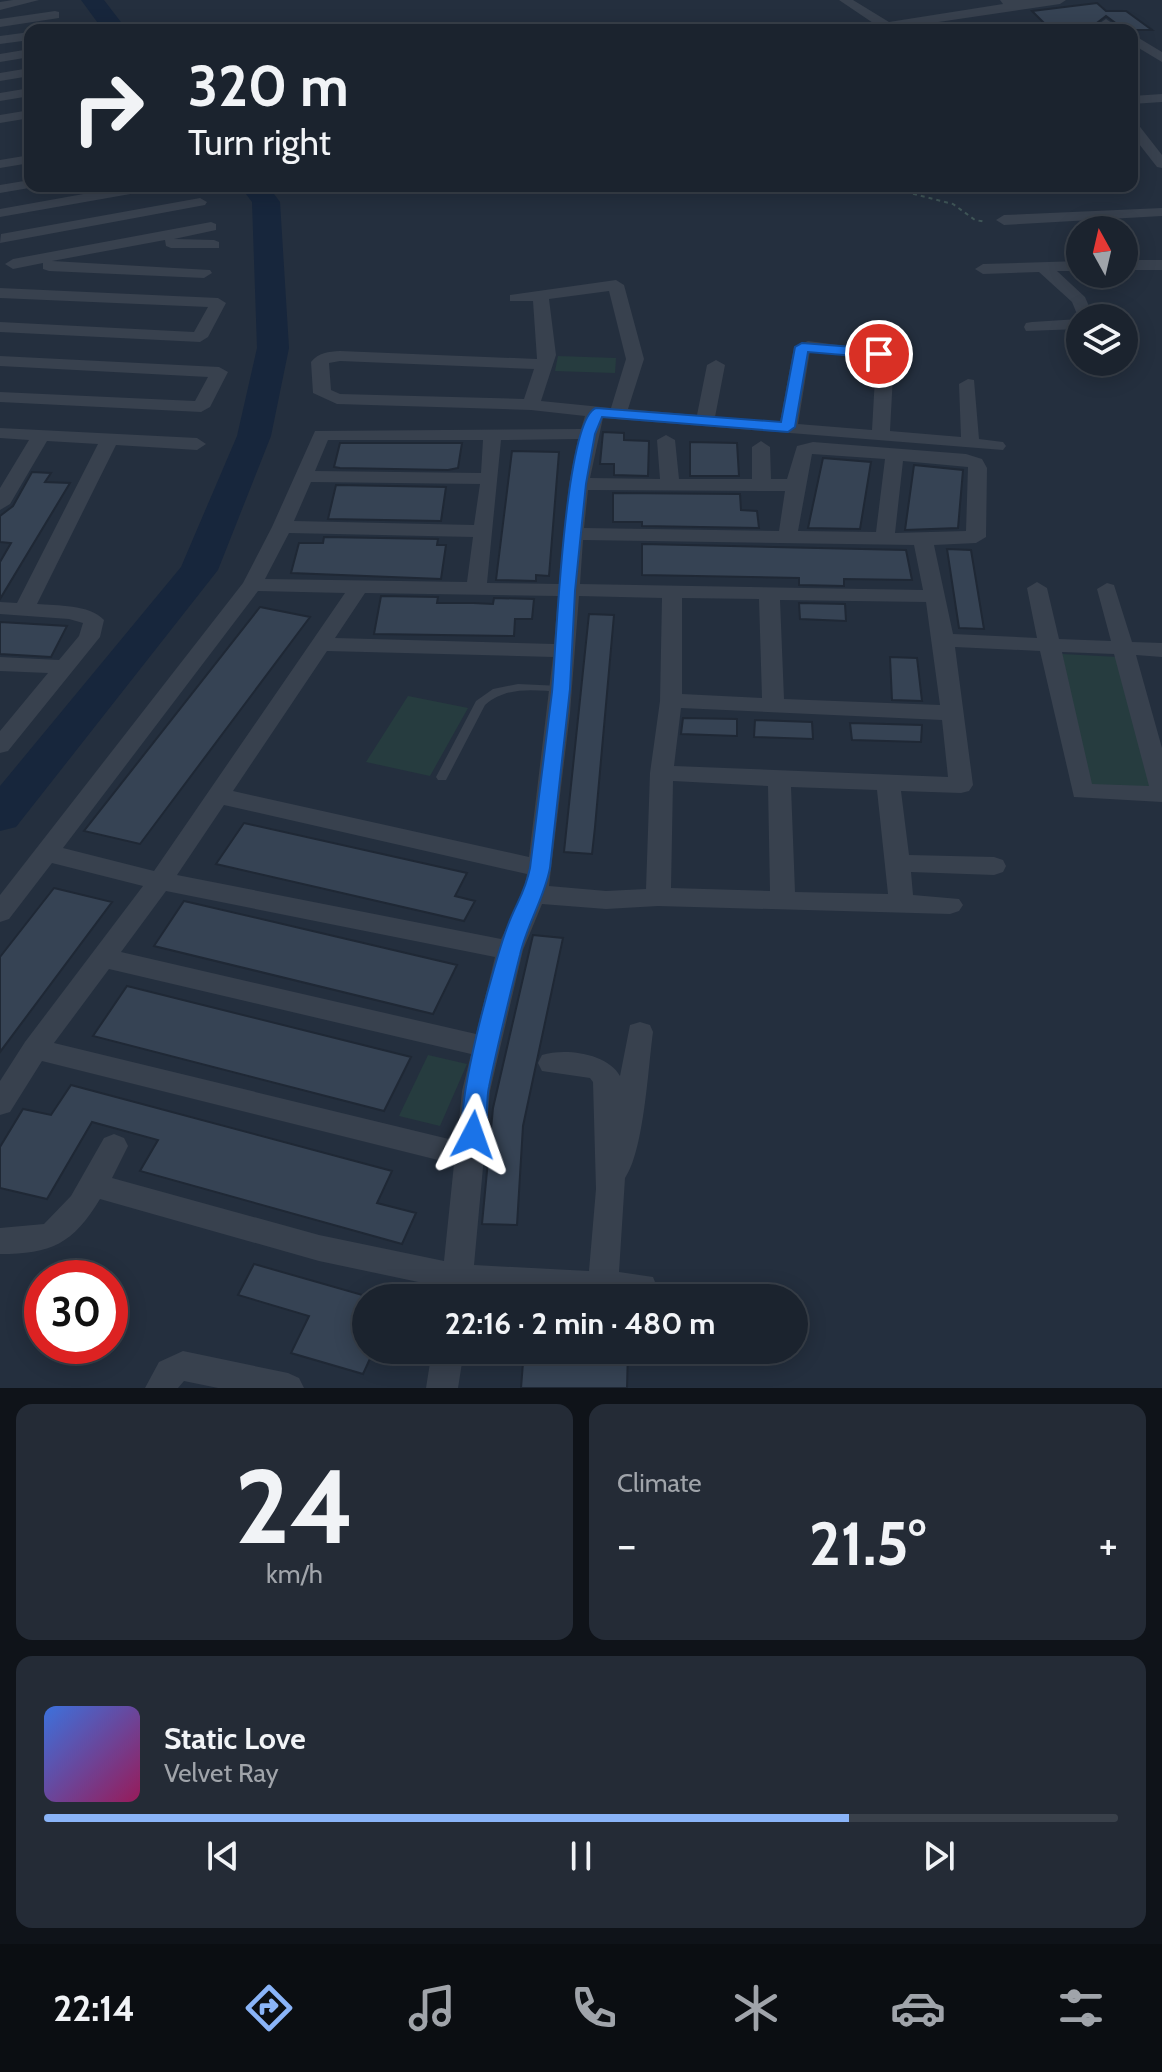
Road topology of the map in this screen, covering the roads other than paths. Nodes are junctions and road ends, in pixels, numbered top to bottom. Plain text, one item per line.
1 (33, 0) edge
2 (845, 0) edge
3 (1060, 0) edge
4 (1010, 3) edge
5 (0, 6) edge
6 (55, 15) dead end
7 (0, 23) edge
8 (883, 24) edge
9 (908, 24) edge
10 (24, 37) edge
11 (0, 40) edge
12 (1138, 42) edge
13 (24, 54) edge
14 (0, 58) edge
15 (1162, 58) edge
16 (24, 73) edge
17 (0, 77) edge
18 (24, 93) edge
19 (0, 97) edge
20 (1162, 98) edge
21 (1138, 100) edge
22 (24, 115) edge
23 (0, 119) edge
24 (1138, 134) edge
25 (24, 160) edge
26 (0, 164) edge
27 (1162, 164) edge
28 (24, 185) edge
29 (0, 189) edge
30 (119, 192) edge
31 (200, 202) dead end
32 (1162, 212) edge
33 (0, 213) edge
34 (1004, 220) road end
35 (207, 236) dead end
36 (0, 238) edge
37 (13, 264) junction
38 (1138, 265) edge
39 (1162, 265) edge
40 (1066, 266) edge
41 (1043, 267) junction
42 (983, 269) dead end
43 (204, 273) dead end
44 (0, 280) edge
45 (0, 293) edge
46 (541, 295) junction
47 (516, 298) dead end
48 (1081, 304) edge
49 (1066, 325) edge
50 (0, 327) edge
51 (1032, 327) dead end
52 (0, 361) edge
53 (545, 364) junction
54 (716, 365) dead end
55 (968, 384) dead end
56 (0, 397) edge
57 (531, 405) junction
58 (618, 413) junction
59 (705, 420) junction
60 (592, 423) junction
61 (788, 427) junction
62 (0, 433) edge
63 (492, 434) junction
64 (41, 435) junction
65 (881, 436) junction
66 (110, 439) junction
67 (666, 440) dead end
68 (197, 444) dead end
69 (970, 444) junction
70 (997, 446) dead end
71 (761, 447) dead end
72 (895, 454) junction
73 (304, 476) junction
74 (490, 479) junction
75 (7, 481) edge
76 (670, 483) junction
77 (578, 484) junction
78 (762, 485) junction
79 (795, 485) junction
80 (0, 504) edge
81 (282, 527) junction
82 (483, 531) junction
83 (574, 534) junction
84 (788, 536) junction
85 (885, 537) junction
86 (923, 539) junction
87 (252, 585) junction
88 (358, 588) junction
89 (1037, 588) dead end
90 (1107, 589) dead end
91 (476, 590) junction
92 (567, 591) junction
93 (672, 592) junction
94 (769, 594) junction
95 (934, 596) junction
96 (0, 608) edge
97 (24, 609) junction
98 (944, 640) junction
99 (323, 644) junction
100 (1050, 644) junction
101 (1125, 649) junction
102 (1162, 650) edge
103 (562, 651) junction
104 (0, 664) edge
105 (62, 667) junction
106 (561, 689) junction
107 (671, 701) junction
108 (773, 706) junction
109 (952, 713) junction
110 (10, 721) edge
111 (0, 746) edge
112 (662, 773) junction
113 (442, 777) dead end
114 (779, 779) junction
115 (888, 782) junction
116 (1162, 791) edge
117 (219, 796) junction
118 (47, 853) junction
119 (897, 863) junction
120 (994, 866) dead end
121 (540, 868) junction
122 (160, 881) junction
123 (535, 894) junction
124 (658, 897) junction
125 (783, 901) junction
126 (902, 904) junction
127 (950, 905) dead end
128 (0, 913) edge
129 (510, 950) junction
130 (104, 958) junction
131 (640, 1032) dead end
132 (487, 1047) junction
133 (35, 1049) junction
134 (552, 1063) dead end
135 (633, 1070) junction
136 (603, 1071) junction
137 (0, 1104) edge
138 (114, 1146) dead end
139 (472, 1157) junction
140 (92, 1185) junction
141 (611, 1189) junction
142 (0, 1241) edge
143 (444, 1284) edge
144 (458, 1284) edge
145 (603, 1284) edge
146 (446, 1364) edge
147 (161, 1388) edge
148 (288, 1388) edge
149 (442, 1388) edge

1 - 5 street
2 - 8 street
3 - 4 street
4 - 9 street
6 - 7 street
10 - 11 street
12 - 15 street
13 - 14 street
16 - 17 street
18 - 19 street
20 - 21 street
22 - 23 street
24 - 27 street
25 - 26 street
28 - 29 street
30 - 33 street
31 - 36 street
32 - 34 street
35 - 37 street
36 - 37 street
37 - 43 street
37 - 44 street
38 - 39 street
40 - 41 street
41 - 42 street
41 - 48 street
45 - 50 street
46 - 47 street
46 - 53 street
46 - 58 street
49 - 51 street
52 - 56 street
53 - 57 street
53 - 57 street
54 - 59 street
55 - 69 street
57 - 60 street
58 - 59 street
58 - 60 street
59 - 61 street
60 - 63 street
60 - 77 street
61 - 65 street
61 - 65 street
62 - 64 street
63 - 73 street
63 - 74 street
64 - 66 street
64 - 75 street
65 - 69 street
66 - 68 street
66 - 97 street
67 - 76 street
69 - 70 street
71 - 78 street
72 - 79 street
72 - 85 street
72 - 86 street
73 - 74 street
73 - 81 street
74 - 82 street
75 - 80 street
76 - 77 street
76 - 78 street
77 - 83 street
78 - 79 street
79 - 84 street
81 - 82 street
81 - 87 street
82 - 91 street
83 - 84 street
83 - 92 street
84 - 85 street
85 - 86 street
86 - 95 street
87 - 88 street
87 - 118 street
88 - 91 street
88 - 99 street
89 - 100 street
90 - 101 street
91 - 92 street
92 - 93 street
92 - 103 street
93 - 94 street
93 - 107 street
94 - 95 street
94 - 108 street
95 - 98 street
96 - 97 street
97 - 105 street
98 - 100 street
98 - 109 street
99 - 103 street
99 - 117 street
100 - 101 street
100 - 116 street
101 - 102 street
101 - 116 street
103 - 106 street
104 - 105 street
105 - 110 street
106 - 113 lane
106 - 121 street
107 - 108 street
107 - 112 street
108 - 109 street
109 - 115 street
110 - 111 street
112 - 114 street
112 - 124 street
114 - 115 street
114 - 125 street
115 - 119 street
117 - 121 street
117 - 122 street
118 - 122 street
118 - 128 street
119 - 120 street
119 - 126 street
121 - 123 street
122 - 129 street
122 - 130 street
123 - 124 street
123 - 129 street
124 - 125 street
125 - 126 street
126 - 127 street
129 - 132 street
130 - 132 street
130 - 133 street
131 - 135 street
132 - 139 street
133 - 137 street
133 - 139 street
134 - 136 street
135 - 136 street
135 - 141 street
136 - 141 street
138 - 140 street
139 - 144 street
140 - 142 street
140 - 143 street
141 - 145 street
146 - 149 street
147 - 148 street

